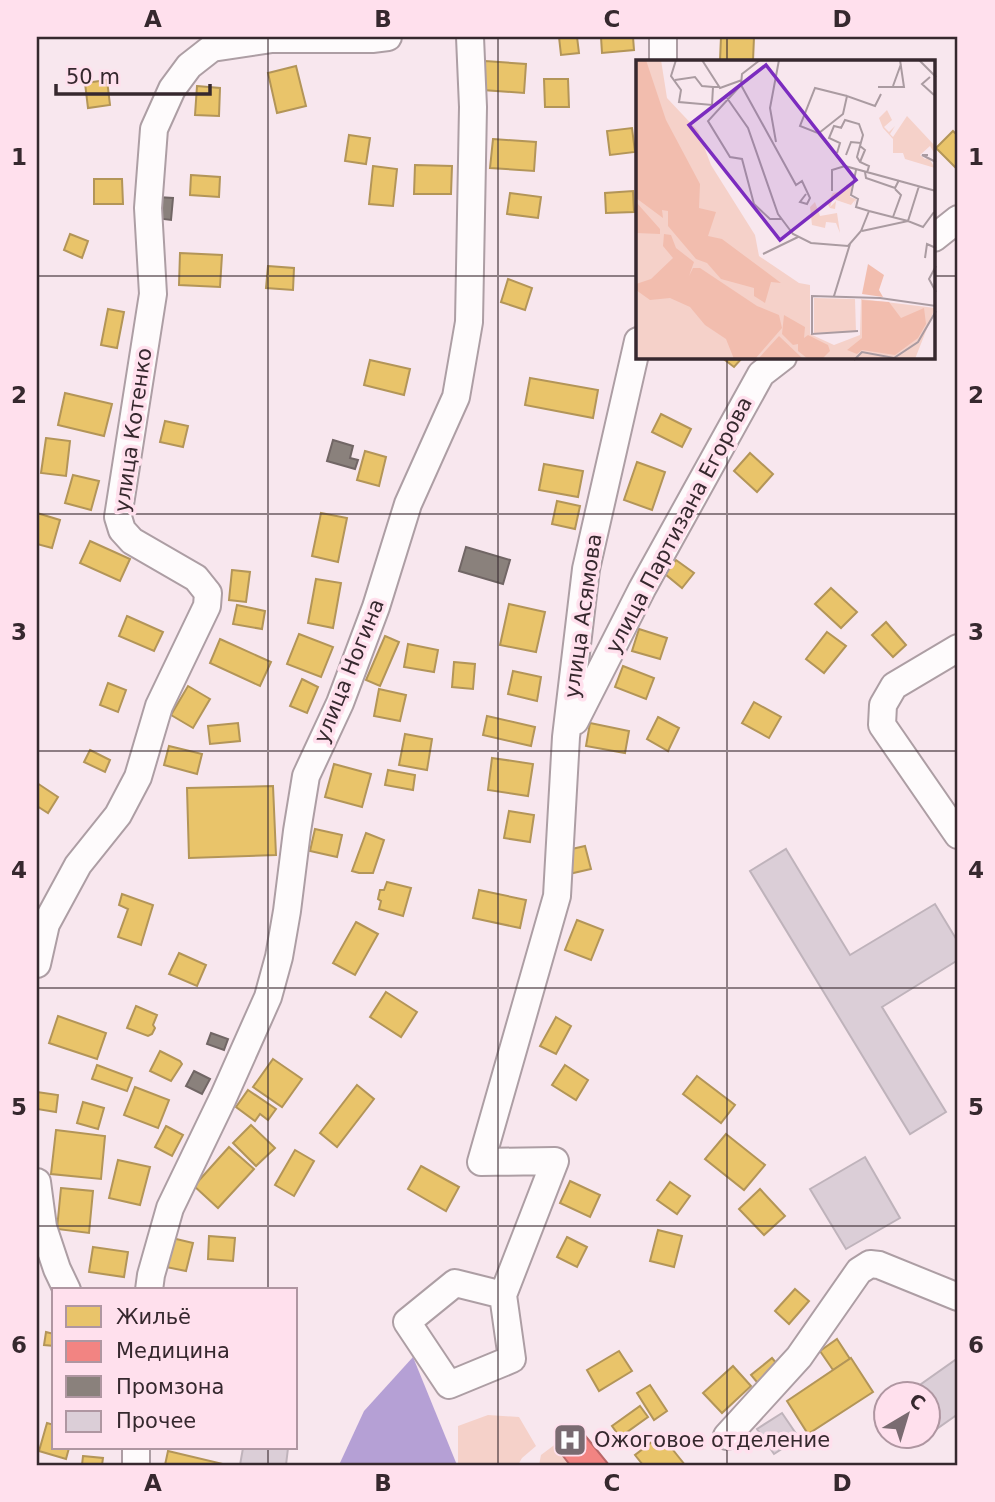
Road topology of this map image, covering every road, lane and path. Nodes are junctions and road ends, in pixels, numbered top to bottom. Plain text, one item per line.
1 (388, 37) edge
2 (470, 37) edge
3 (663, 37) edge
4 (663, 60) edge
5 (958, 219) edge
6 (936, 236) edge
7 (636, 350) edge
8 (780, 359) edge
9 (958, 648) edge
10 (566, 737) junction
11 (958, 835) edge
12 (37, 964) edge
13 (37, 1182) edge
14 (66, 1288) edge
15 (149, 1288) edge
16 (503, 1295) dead end
17 (958, 1297) edge
18 (727, 1436) dead end

1 - 12 street, улица Котенко
2 - 15 street, улица Ногина
3 - 4 street
5 - 6 street
7 - 10 street, улица Асямова
8 - 10 street, улица Партизана Егорова
9 - 11 street
10 - 16 street, улица Асямова
13 - 14 street
17 - 18 street

